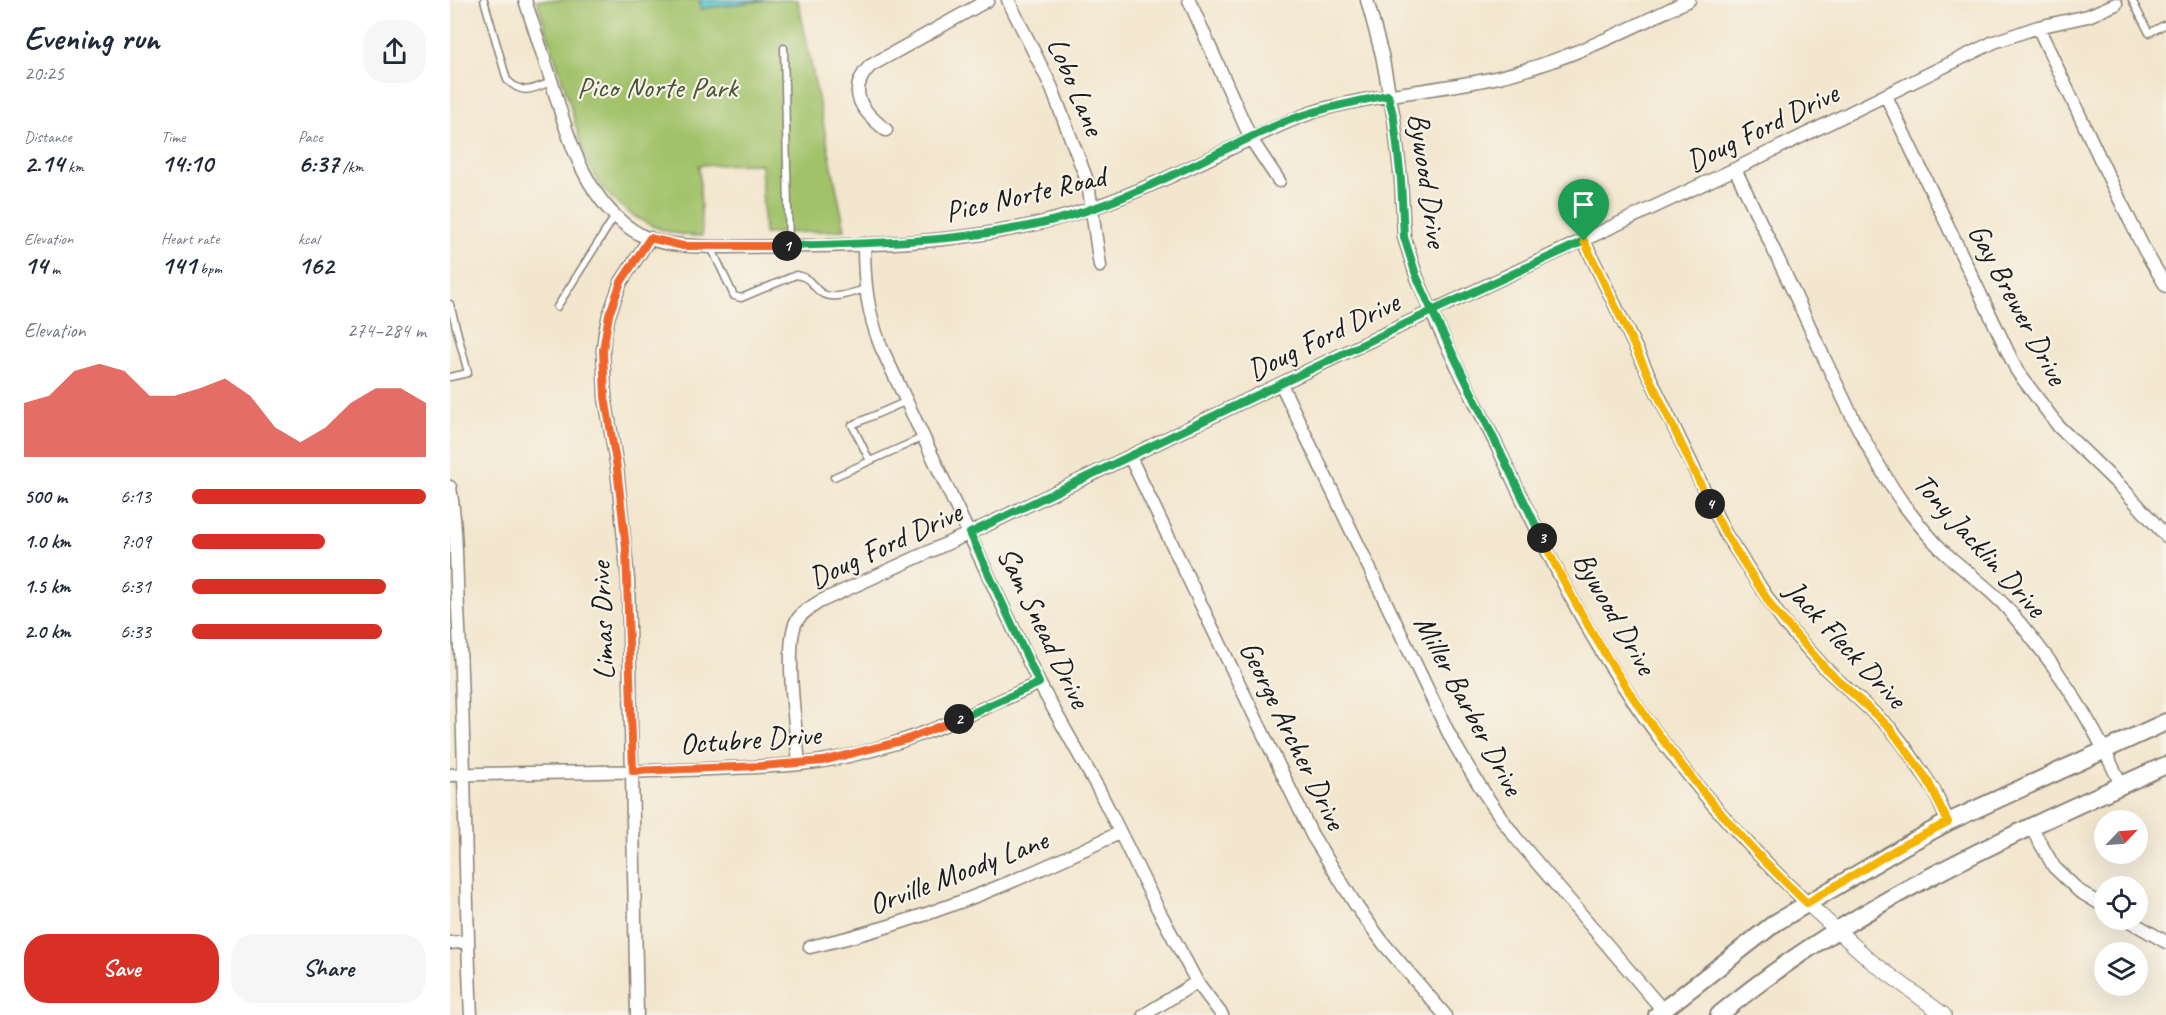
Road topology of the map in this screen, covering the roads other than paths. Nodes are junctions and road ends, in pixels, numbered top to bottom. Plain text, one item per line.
1 (484, 0) edge
2 (525, 0) edge
3 (987, 0) edge
4 (1008, 0) edge
5 (1189, 0) edge
6 (1367, 0) edge
7 (1689, 0) edge
8 (2132, 0) edge
9 (2116, 4) dead end
10 (2166, 24) edge
11 (2038, 27) junction
12 (784, 48) dead end
13 (551, 82) junction
14 (1388, 95) junction
15 (1886, 96) junction
16 (886, 130) dead end
17 (1251, 139) junction
18 (1735, 168) junction
19 (1279, 182) dead end
20 (1091, 208) junction
21 (615, 216) junction
22 (650, 238) junction
23 (1584, 241) junction
24 (864, 243) junction
25 (789, 246) junction
26 (711, 247) junction
27 (1100, 266) dead end
28 (2166, 286) edge
29 (866, 289) junction
30 (450, 304) edge
31 (557, 308) dead end
32 (1432, 311) junction
33 (450, 377) edge
34 (1281, 384) junction
35 (907, 401) junction
36 (924, 436) junction
37 (1130, 457) junction
38 (870, 461) junction
39 (834, 477) dead end
40 (450, 487) edge
41 (970, 533) junction
42 (2166, 536) edge
43 (454, 606) edge
44 (1039, 683) junction
45 (2166, 722) edge
46 (2106, 750) junction
47 (799, 763) junction
48 (2166, 765) edge
49 (633, 771) junction
50 (450, 775) edge
51 (464, 775) junction
52 (2121, 785) junction
53 (1948, 822) junction
54 (2031, 827) junction
55 (1119, 833) junction
56 (2094, 900) edge
57 (1807, 903) junction
58 (1838, 930) junction
59 (2145, 930) edge
60 (467, 941) junction
61 (2166, 942) edge
62 (450, 943) edge
63 (810, 947) dead end
64 (1197, 982) junction
65 (1662, 1014) edge
66 (471, 1015) edge
67 (637, 1015) edge
68 (1144, 1015) edge
69 (1222, 1015) edge
70 (1445, 1015) edge
71 (1719, 1015) edge
72 (1944, 1015) edge

1 - 13 lane
2 - 13 street, Pico Norte Road
3 - 16 street
4 - 20 street, Lobo Lane
5 - 17 street
6 - 14 street, Bywood Drive
7 - 14 street, Pico Norte Road
8 - 10 lane
9 - 11 street, Doug Ford Drive
11 - 15 street, Doug Ford Drive
11 - 28 street
12 - 25 lane
13 - 21 street, Pico Norte Road
14 - 17 street, Pico Norte Road
14 - 32 street, Bywood Drive
15 - 18 street, Doug Ford Drive
15 - 42 street, Gay Brewer Drive
17 - 19 street
17 - 20 street, Pico Norte Road
18 - 23 street, Doug Ford Drive
18 - 46 street, Tony Jacklin Drive
20 - 24 street, Pico Norte Road
20 - 27 street, Lobo Lane
21 - 22 street, Pico Norte Road
21 - 31 lane
22 - 26 street, Pico Norte Road
22 - 49 street, Limas Drive
23 - 32 street, Doug Ford Drive
23 - 53 street, Jack Fleck Drive
24 - 25 street, Pico Norte Road
24 - 29 street, Sam Snead Drive
25 - 26 street, Pico Norte Road
26 - 29 lane
29 - 35 street, Sam Snead Drive
30 - 33 lane
32 - 34 street, Doug Ford Drive
32 - 57 street, Bywood Drive
34 - 37 street, Doug Ford Drive
34 - 65 street, Miller Barber Drive
35 - 36 street, Sam Snead Drive
35 - 38 lane
36 - 38 lane
36 - 41 street, Sam Snead Drive
37 - 41 street, Doug Ford Drive
37 - 70 street, George Archer Drive
38 - 39 lane
40 - 43 street
41 - 44 street, Sam Snead Drive
41 - 47 street, Doug Ford Drive
43 - 51 street
44 - 47 street, Octubre Drive
44 - 55 street, Sam Snead Drive
45 - 46 main road
46 - 52 street, Tony Jacklin Drive
46 - 53 main road
47 - 49 street, Octubre Drive
48 - 52 main road
49 - 51 street, Octubre Drive
49 - 67 street, Limas Drive
50 - 51 street, Octubre Drive
51 - 60 street
52 - 54 main road
53 - 57 main road
54 - 56 street
54 - 58 main road
55 - 63 street, Orville Moody Lane
55 - 64 street, Sam Snead Drive
57 - 58 street, Bywood Drive
57 - 65 main road
58 - 71 main road
58 - 72 street, Bywood Drive
59 - 61 street
60 - 62 street
60 - 66 street
64 - 68 street
64 - 69 street, Sam Snead Drive

